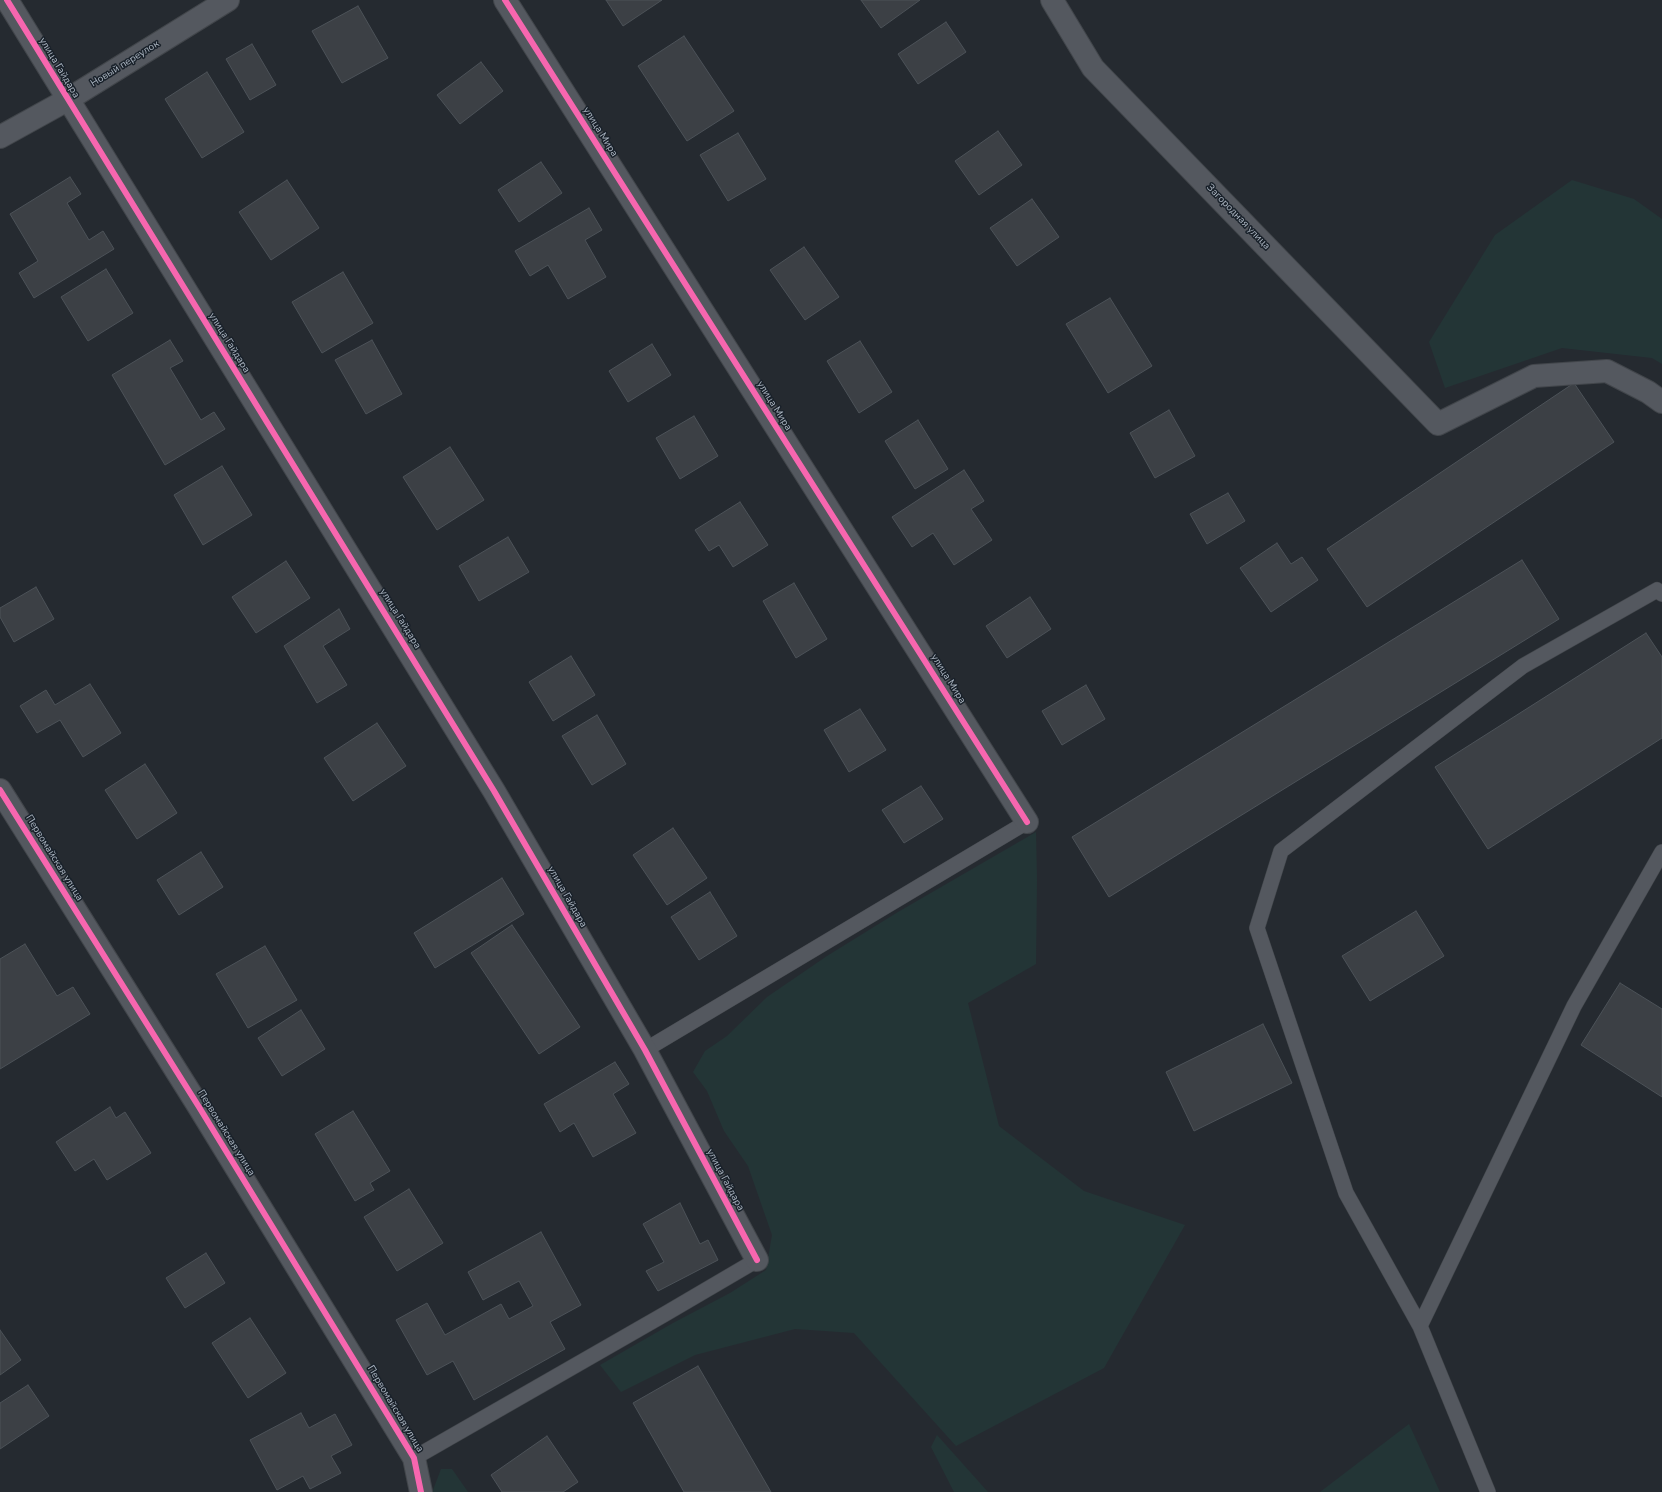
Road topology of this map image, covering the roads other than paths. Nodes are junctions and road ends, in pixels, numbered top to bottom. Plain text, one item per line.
1 (6, 0) edge
2 (228, 0) edge
3 (505, 0) edge
4 (1052, 0) edge
5 (67, 100) junction
6 (0, 137) edge
7 (1662, 402) edge
8 (1662, 594) edge
9 (0, 790) edge
10 (1027, 822) joint
11 (1662, 852) edge
12 (645, 1050) junction
13 (757, 1260) joint
14 (1420, 1326) junction
15 (414, 1458) junction
16 (421, 1492) edge
17 (1488, 1492) edge

1 - 5 street, улица Гайдара
2 - 5 street, Новый переулок
3 - 10 street, улица Мира
4 - 7 street, Загородная улица
5 - 6 street, Новый переулок
5 - 12 street, улица Гайдара
8 - 14 lane
9 - 15 street, Первомайская улица
10 - 12 lane
11 - 14 lane
12 - 13 street, улица Гайдара
13 - 15 lane
14 - 17 lane
15 - 16 street, Первомайская улица

